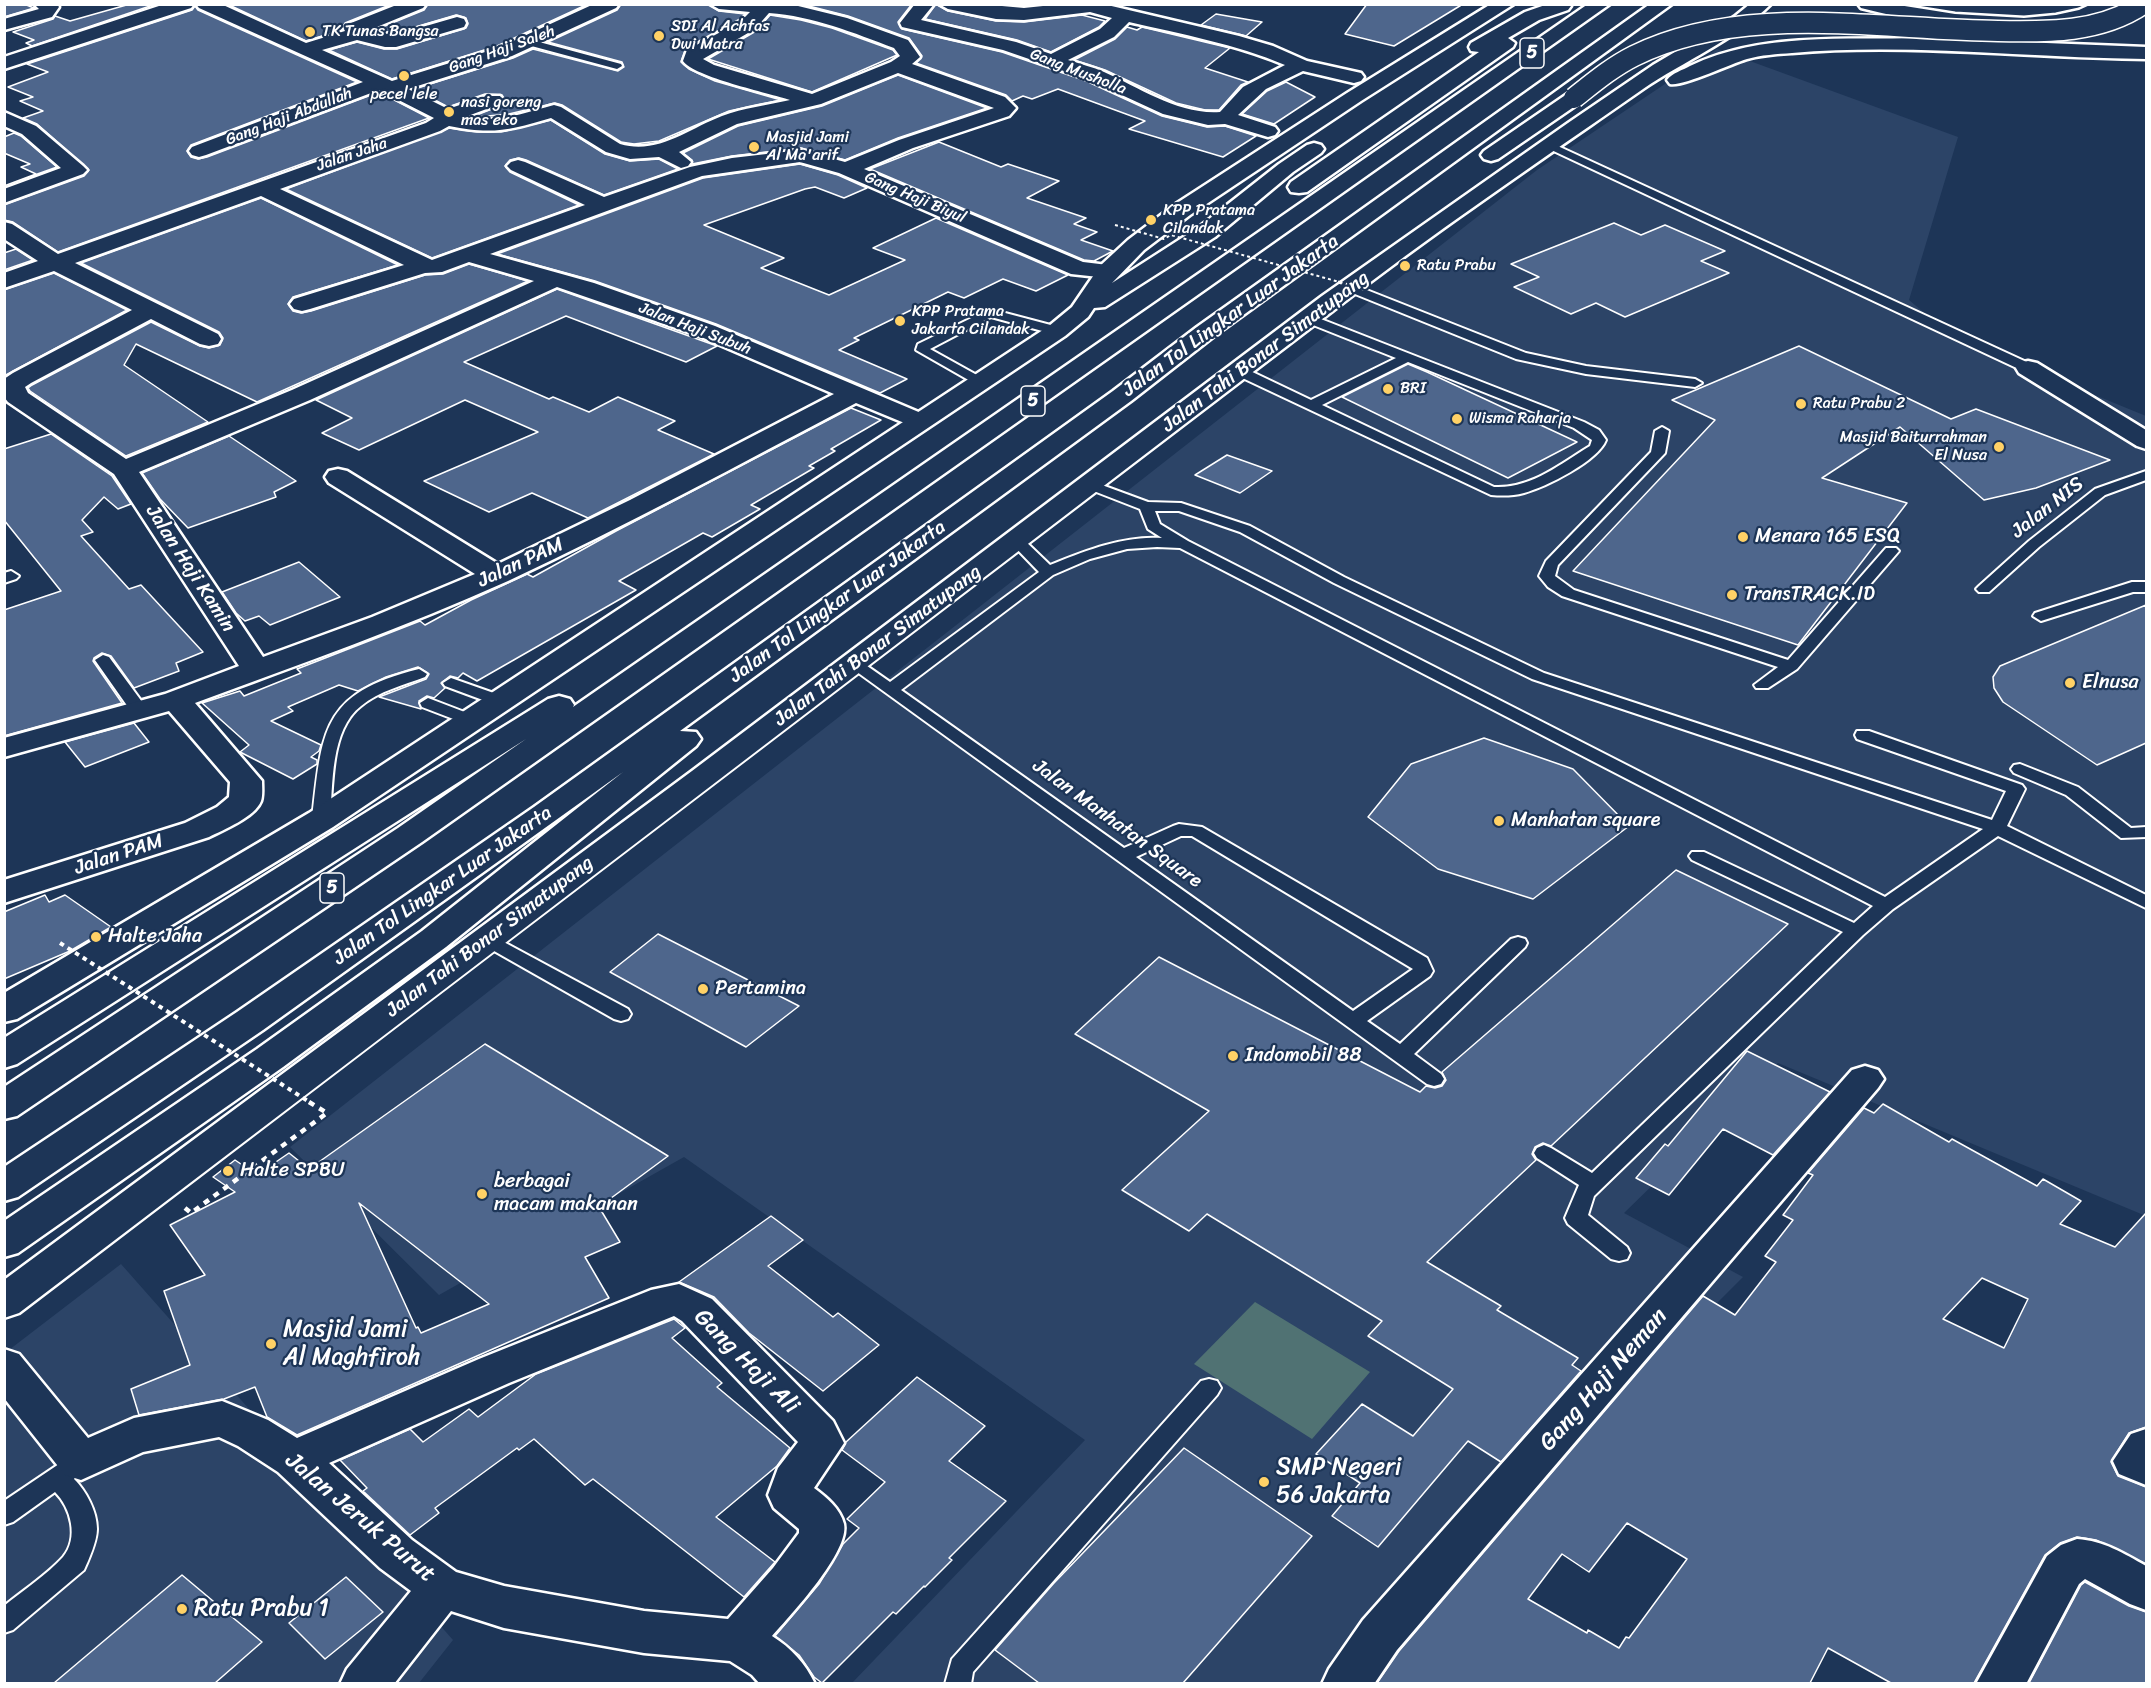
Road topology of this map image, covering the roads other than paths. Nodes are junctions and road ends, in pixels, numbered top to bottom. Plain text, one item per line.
1 (43, 4) edge
2 (185, 4) edge
3 (245, 4) edge
4 (417, 4) edge
5 (610, 4) edge
6 (719, 4) edge
7 (925, 4) edge
8 (948, 4) edge
9 (1471, 4) edge
10 (1505, 4) edge
11 (1601, 4) edge
12 (1663, 4) edge
13 (1762, 4) edge
14 (1867, 4) edge
15 (2108, 4) edge
16 (2124, 4) edge
17 (2143, 4) edge
18 (765, 7) junction
19 (790, 7) edge
20 (213, 8) edge
21 (1558, 9) edge
22 (2146, 11) edge
23 (1743, 13) edge
24 (1126, 14) junction
25 (457, 23) dead end
26 (4, 25) edge
27 (1107, 33) junction
28 (357, 34) junction
29 (1126, 38) dead end
30 (1222, 38) junction
31 (528, 42) junction
32 (304, 49) junction
33 (1190, 51) dead end
34 (2146, 53) edge
35 (1051, 61) junction
36 (4, 63) edge
37 (1301, 65) junction
38 (617, 66) dead end
39 (898, 66) junction
40 (1354, 77) junction
41 (385, 86) junction
42 (493, 100) dead end
43 (814, 100) junction
44 (1374, 108) dead end
45 (4, 118) edge
46 (445, 118) junction
47 (1226, 118) junction
48 (1575, 127) junction
49 (1268, 131) junction
50 (1335, 135) dead end
51 (1549, 145) junction
52 (199, 151) dead end
53 (663, 151) junction
54 (518, 166) dead end
55 (1476, 166) dead end
56 (846, 169) junction
57 (698, 171) junction
58 (261, 188) junction
59 (6, 195) edge
60 (1283, 200) dead end
61 (603, 205) junction
62 (1187, 207) junction
63 (1266, 213) dead end
64 (4, 229) edge
65 (1262, 242) junction
66 (1365, 243) dead end
67 (465, 254) junction
68 (1313, 256) junction
69 (56, 263) junction
70 (423, 266) junction
71 (1108, 272) junction
72 (554, 280) junction
73 (4, 281) edge
74 (1358, 288) junction
75 (1178, 300) junction
76 (303, 304) dead end
77 (150, 310) junction
78 (1080, 312) junction
79 (1308, 318) junction
80 (1057, 331) junction
81 (1205, 332) junction
82 (209, 339) dead end
83 (1406, 358) junction
84 (2028, 368) joint
85 (1239, 371) junction
86 (979, 382) junction
87 (1695, 383) dead end
88 (852, 395) junction
89 (1313, 404) junction
90 (919, 421) junction
91 (1662, 431) dead end
92 (2146, 441) edge
93 (124, 469) junction
94 (2146, 475) edge
95 (338, 477) dead end
96 (1091, 485) junction
97 (889, 502) junction
98 (1146, 506) junction
99 (1017, 541) junction
100 (1184, 544) junction
101 (1892, 550) dead end
102 (888, 564) junction
103 (1048, 572) junction
104 (497, 575) junction
105 (2146, 587) edge
106 (1984, 589) dead end
107 (2041, 616) dead end
108 (103, 660) dead end
109 (854, 664) junction
110 (1791, 666) junction
111 (256, 670) junction
112 (419, 674) dead end
113 (451, 683) dead end
114 (1762, 686) dead end
115 (891, 689) junction
116 (176, 700) junction
117 (500, 701) junction
118 (428, 703) dead end
119 (139, 710) junction
120 (469, 720) junction
121 (1863, 735) dead end
122 (4, 748) edge
123 (2020, 770) dead end
124 (321, 820) junction
125 (1998, 828) junction
126 (2146, 832) edge
127 (2127, 834) junction
128 (2146, 843) edge
129 (1698, 855) dead end
130 (1122, 856) junction
131 (4, 891) edge
132 (2146, 902) edge
133 (1886, 904) junction
134 (1856, 931) junction
135 (487, 939) junction
136 (1518, 943) dead end
137 (4, 1010) edge
138 (621, 1014) dead end
139 (1352, 1022) junction
140 (4, 1054) edge
141 (1401, 1055) junction
142 (1434, 1079) dead end
143 (1865, 1079) dead end
144 (4, 1106) edge
145 (1544, 1153) dead end
146 (1594, 1184) junction
147 (4, 1187) edge
148 (4, 1242) edge
149 (1618, 1252) dead end
150 (4, 1302) edge
151 (4, 1366) edge
152 (1209, 1388) dead end
153 (2146, 1447) edge
154 (294, 1459) junction
155 (2146, 1467) edge
156 (69, 1470) junction
157 (4, 1515) edge
158 (442, 1588) junction
159 (2146, 1590) edge
160 (4, 1622) edge
161 (738, 1641) junction
162 (364, 1683) edge
163 (791, 1683) edge
164 (958, 1683) edge
165 (1346, 1683) edge
166 (2000, 1683) edge

1 - 26 main road
2 - 36 main road
3 - 20 main road
4 - 28 main road
5 - 31 main road, Gang Haji Saleh
6 - 18 main road
7 - 35 main road, Gang Musholla
8 - 24 main road
9 - 40 main road
10 - 62 main road
11 - 65 main road, 5
12 - 68 main road, Jalan Tol Lingkar Luar Jakarta / 5
13 - 23 main road, Jalan Tahi Bonar Simatupang
14 - 15 main road
16 - 22 main road
17 - 55 main road, bridge
18 - 19 main road
18 - 43 main road
19 - 39 main road
20 - 32 main road
21 - 44 main road
21 - 60 main road
23 - 48 main road, Jalan Tahi Bonar Simatupang
24 - 27 main road
24 - 30 main road
25 - 28 main road
27 - 29 main road
27 - 35 main road
28 - 32 main road
30 - 33 main road
30 - 37 main road
31 - 38 lane
31 - 41 main road, Gang Haji Saleh
32 - 41 main road
34 - 48 main road
35 - 47 main road, Gang Musholla
37 - 40 main road
37 - 47 main road
39 - 43 main road
39 - 56 main road
40 - 49 main road
41 - 46 main road
41 - 52 main road, Gang Haji Abdullah
42 - 46 main road, Jalan Jaha
43 - 53 main road
45 - 59 main road
46 - 53 main road
46 - 58 main road, Jalan Jaha
47 - 49 main road, Gang Musholla
48 - 51 main road, Jalan Tahi Bonar Simatupang
49 - 62 main road
50 - 78 main road
51 - 74 main road, Jalan Tahi Bonar Simatupang
51 - 84 lane
53 - 57 main road
54 - 61 main road
56 - 57 main road, Gang Haji Biyul
56 - 71 main road, Gang Haji Biyul
57 - 61 main road, Gang Haji Biyul
58 - 69 main road, Jalan Jaha
58 - 70 main road
61 - 67 main road, Gang Haji Biyul
62 - 71 main road
63 - 75 main road
64 - 69 main road
65 - 68 main road
65 - 75 main road, 5
66 - 81 main road
67 - 70 main road, Gang Haji Biyul
67 - 72 main road, Jalan Haji Subuh
68 - 81 main road, Jalan Tol Lingkar Luar Jakarta / 5
69 - 73 main road, Jalan Jaha
69 - 77 main road
70 - 76 main road, Gang Haji Biyul
71 - 78 main road
72 - 88 main road, Jalan Haji Subuh
72 - 93 main road
74 - 79 main road, Jalan Tahi Bonar Simatupang
74 - 87 lane
75 - 97 main road, 5
77 - 82 main road
77 - 93 main road
78 - 80 main road
79 - 83 lane
79 - 85 main road, Jalan Tahi Bonar Simatupang
80 - 86 main road
80 - 86 lane
81 - 102 main road, Jalan Tol Lingkar Luar Jakarta / 5
83 - 89 lane
83 - 89 lane
84 - 92 main road
85 - 89 lane
85 - 96 main road, Jalan Tahi Bonar Simatupang
86 - 90 main road
88 - 90 main road, Jalan Haji Subuh
88 - 104 main road, Jalan PAM
90 - 117 main road
91 - 110 lane
93 - 111 main road, Jalan Haji Kamin
94 - 106 lane, Jalan NIS
95 - 104 main road
96 - 98 lane
96 - 99 main road, Jalan Tahi Bonar Simatupang
97 - 140 main road
97 - 144 main road, 5
98 - 100 lane
98 - 125 lane
99 - 103 lane
99 - 109 main road, Jalan Tahi Bonar Simatupang
100 - 103 lane
100 - 133 lane
101 - 110 lane
102 - 147 main road, Jalan Tol Lingkar Luar Jakarta / 5
102 - 148 main road
103 - 115 lane
104 - 111 main road, Jalan PAM
105 - 107 lane
108 - 119 lane
109 - 115 lane, Jalan Manhatan Square
109 - 135 main road, Jalan Tahi Bonar Simatupang
110 - 114 lane
111 - 116 main road, Jalan PAM
112 - 124 lane
113 - 117 lane
115 - 130 lane, Jalan Manhatan Square
116 - 119 main road, Jalan PAM
116 - 131 main road, Jalan PAM
117 - 120 main road
118 - 120 lane
119 - 122 main road, Jalan PAM
120 - 124 main road
121 - 125 lane
123 - 127 lane
124 - 137 main road
125 - 132 lane
125 - 133 lane
126 - 127 lane
127 - 128 lane
129 - 134 lane
130 - 139 lane, Jalan Manhatan Square
130 - 139 lane
133 - 134 lane
134 - 146 lane
135 - 138 lane
135 - 150 main road, Jalan Tahi Bonar Simatupang
136 - 141 lane
139 - 141 lane, Jalan Manhatan Square
141 - 142 lane, Jalan Manhatan Square
143 - 165 main road, Gang Haji Neman
145 - 146 lane
146 - 149 lane
151 - 156 main road
152 - 164 lane
153 - 155 main road
154 - 156 main road, Jalan Jeruk Purut
154 - 158 main road, Jalan Jeruk Purut
154 - 161 main road, Gang Haji Ali
156 - 157 lane
156 - 160 lane
158 - 161 main road, Jalan Jeruk Purut
158 - 162 main road
159 - 166 main road
161 - 163 main road, Jalan Jeruk Purut

